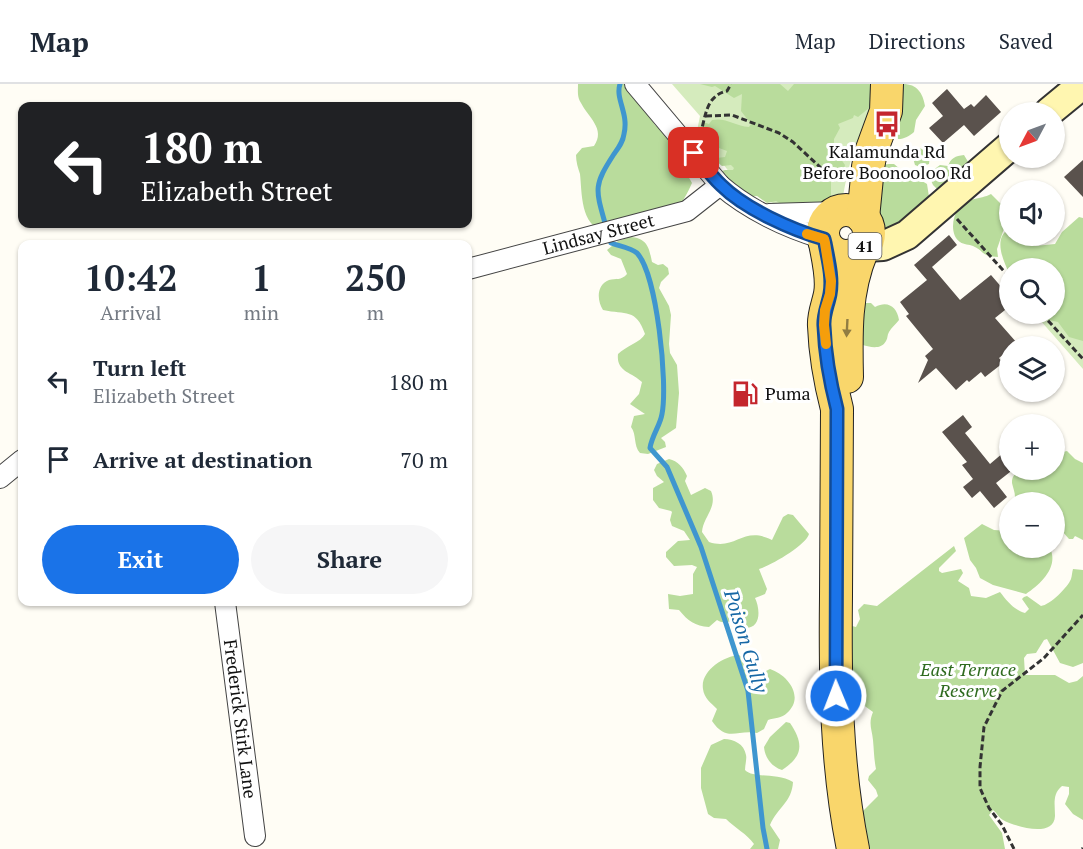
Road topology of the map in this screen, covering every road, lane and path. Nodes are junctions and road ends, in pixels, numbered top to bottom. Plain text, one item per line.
1 (635, 84) edge
2 (731, 84) edge
3 (1083, 84) edge
4 (887, 86) edge
5 (1061, 102) edge
6 (705, 116) junction
7 (698, 139) dead end
8 (999, 155) edge
9 (835, 181) dead end
10 (720, 185) junction
11 (764, 213) junction
12 (957, 219) dead end
13 (848, 231) junction
14 (999, 266) edge
15 (472, 268) edge
16 (1051, 324) edge
17 (1083, 359) edge
18 (18, 463) edge
19 (0, 478) edge
20 (226, 606) edge
21 (1083, 615) edge
22 (255, 836) dead end
23 (853, 849) edge
24 (1014, 849) edge

1 - 10 street
2 - 6 path
3 - 5 street
4 - 13 main road, 41
6 - 7 path
6 - 9 path
8 - 13 street
10 - 11 street
10 - 15 street, Lindsay Street
11 - 13 street
11 - 13 street
12 - 14 path
13 - 23 main road, 41
16 - 17 path
18 - 19 street
20 - 22 street, Frederick Stirk Lane
21 - 24 path

